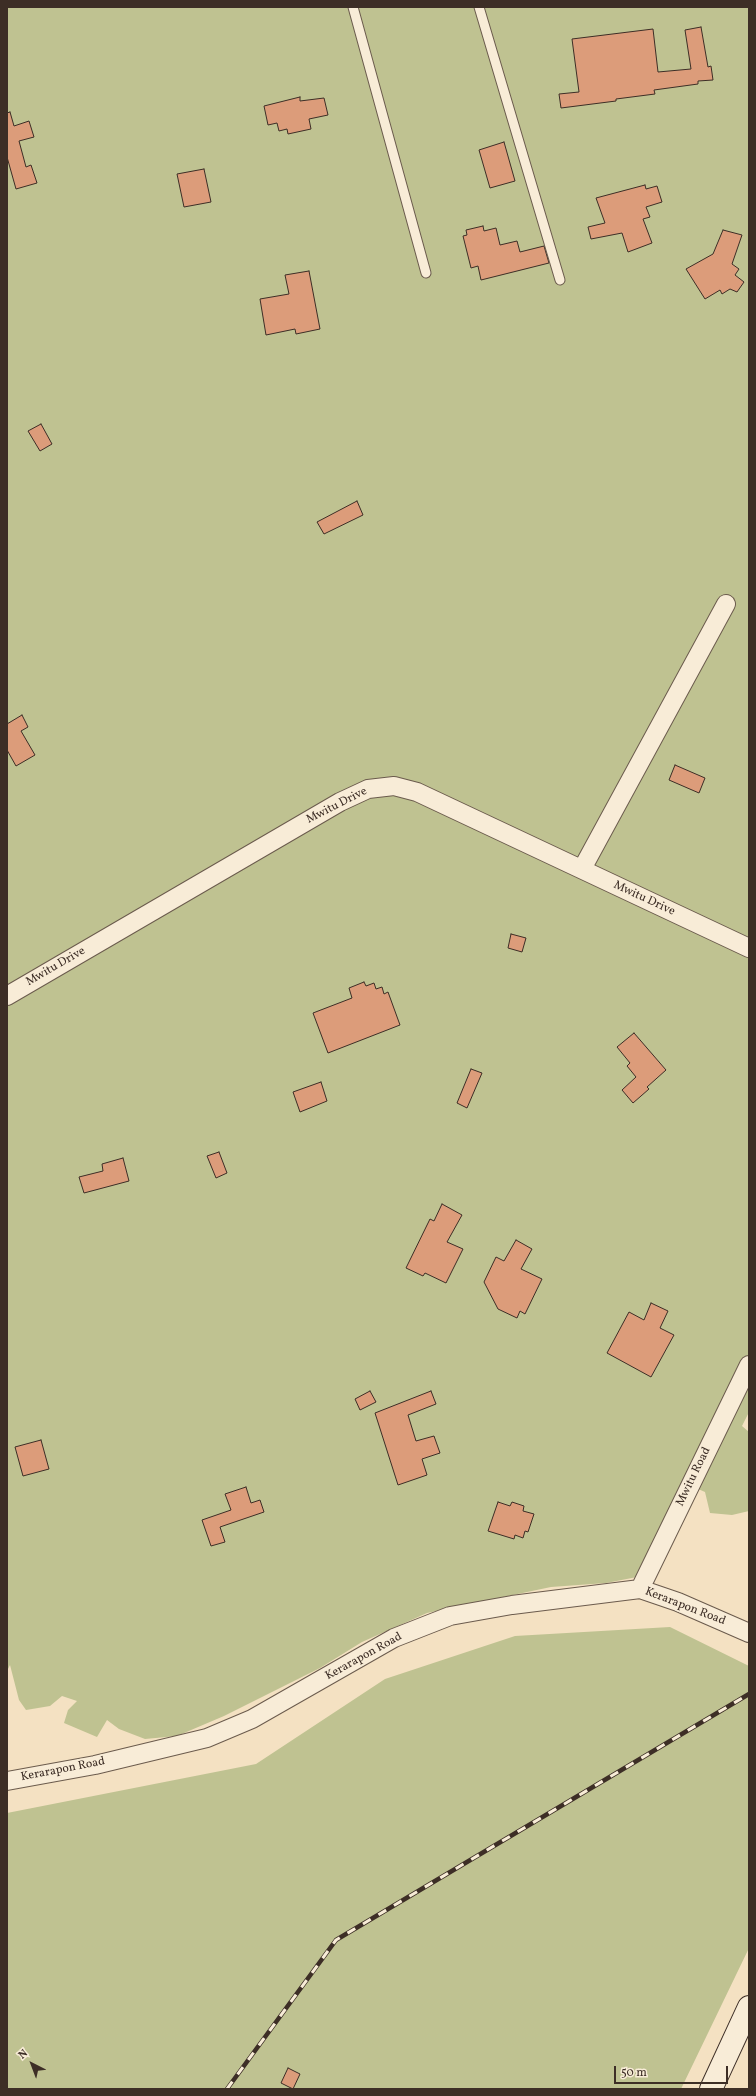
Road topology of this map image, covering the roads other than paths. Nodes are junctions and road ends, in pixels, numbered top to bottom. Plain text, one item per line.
1 (353, 7) edge
2 (479, 7) edge
3 (426, 273) dead end
4 (560, 280) dead end
5 (726, 604) dead end
6 (582, 870) junction
7 (749, 948) edge
8 (7, 996) edge
9 (749, 1365) edge
10 (640, 1589) junction
11 (749, 1633) edge
12 (7, 1781) edge
13 (749, 2007) edge
14 (711, 2089) edge

1 - 3 lane
2 - 4 lane
5 - 6 street
6 - 7 street, Mwitu Drive
6 - 8 street, Mwitu Drive
9 - 10 street, Mwitu Road
10 - 11 street, Kerarapon Road
10 - 12 street, Kerarapon Road
13 - 14 main road

